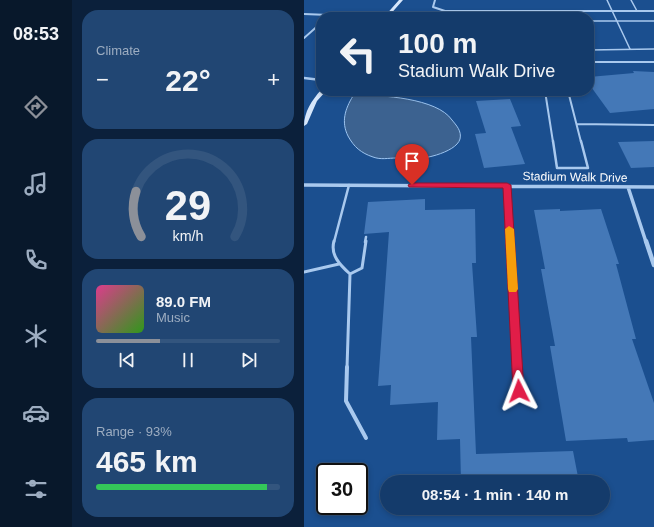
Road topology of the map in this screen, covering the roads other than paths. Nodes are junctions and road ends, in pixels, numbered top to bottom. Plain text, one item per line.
1 (401, 0) edge
2 (435, 0) edge
3 (607, 0) edge
4 (631, 0) edge
5 (612, 11) junction
6 (637, 11) junction
7 (654, 11) edge
8 (390, 12) edge
9 (304, 14) edge
10 (316, 14) edge
11 (594, 21) edge
12 (617, 21) junction
13 (654, 21) edge
14 (316, 27) edge
15 (304, 38) edge
16 (630, 49) junction
17 (654, 49) edge
18 (594, 50) edge
19 (594, 62) edge
20 (654, 62) edge
21 (304, 78) edge
22 (316, 79) edge
23 (319, 96) edge
24 (546, 96) edge
25 (569, 96) edge
26 (304, 124) edge
27 (577, 124) junction
28 (654, 125) edge
29 (304, 185) edge
30 (349, 185) junction
31 (507, 185) junction
32 (628, 187) junction
33 (654, 187) edge
34 (366, 237) dead end
35 (339, 264) junction
36 (654, 265) edge
37 (304, 272) edge
38 (350, 274) junction
39 (519, 391) dead end
40 (366, 438) dead end

1 - 8 street
2 - 5 street
3 - 5 lane
4 - 6 lane
5 - 6 street
5 - 12 lane
6 - 7 street
9 - 10 street
11 - 12 lane
12 - 13 lane
12 - 16 lane
14 - 15 street
16 - 17 lane
16 - 18 lane
19 - 20 lane
21 - 22 street
23 - 26 street
24 - 27 lane
25 - 27 lane
27 - 28 lane
29 - 30 street, Stadium Walk Drive
30 - 31 street, Stadium Walk Drive
30 - 35 lane
31 - 32 street, Stadium Walk Drive
31 - 39 street
32 - 33 street, Stadium Walk Drive
32 - 36 street
34 - 38 lane
35 - 37 lane
35 - 38 lane
38 - 40 lane

